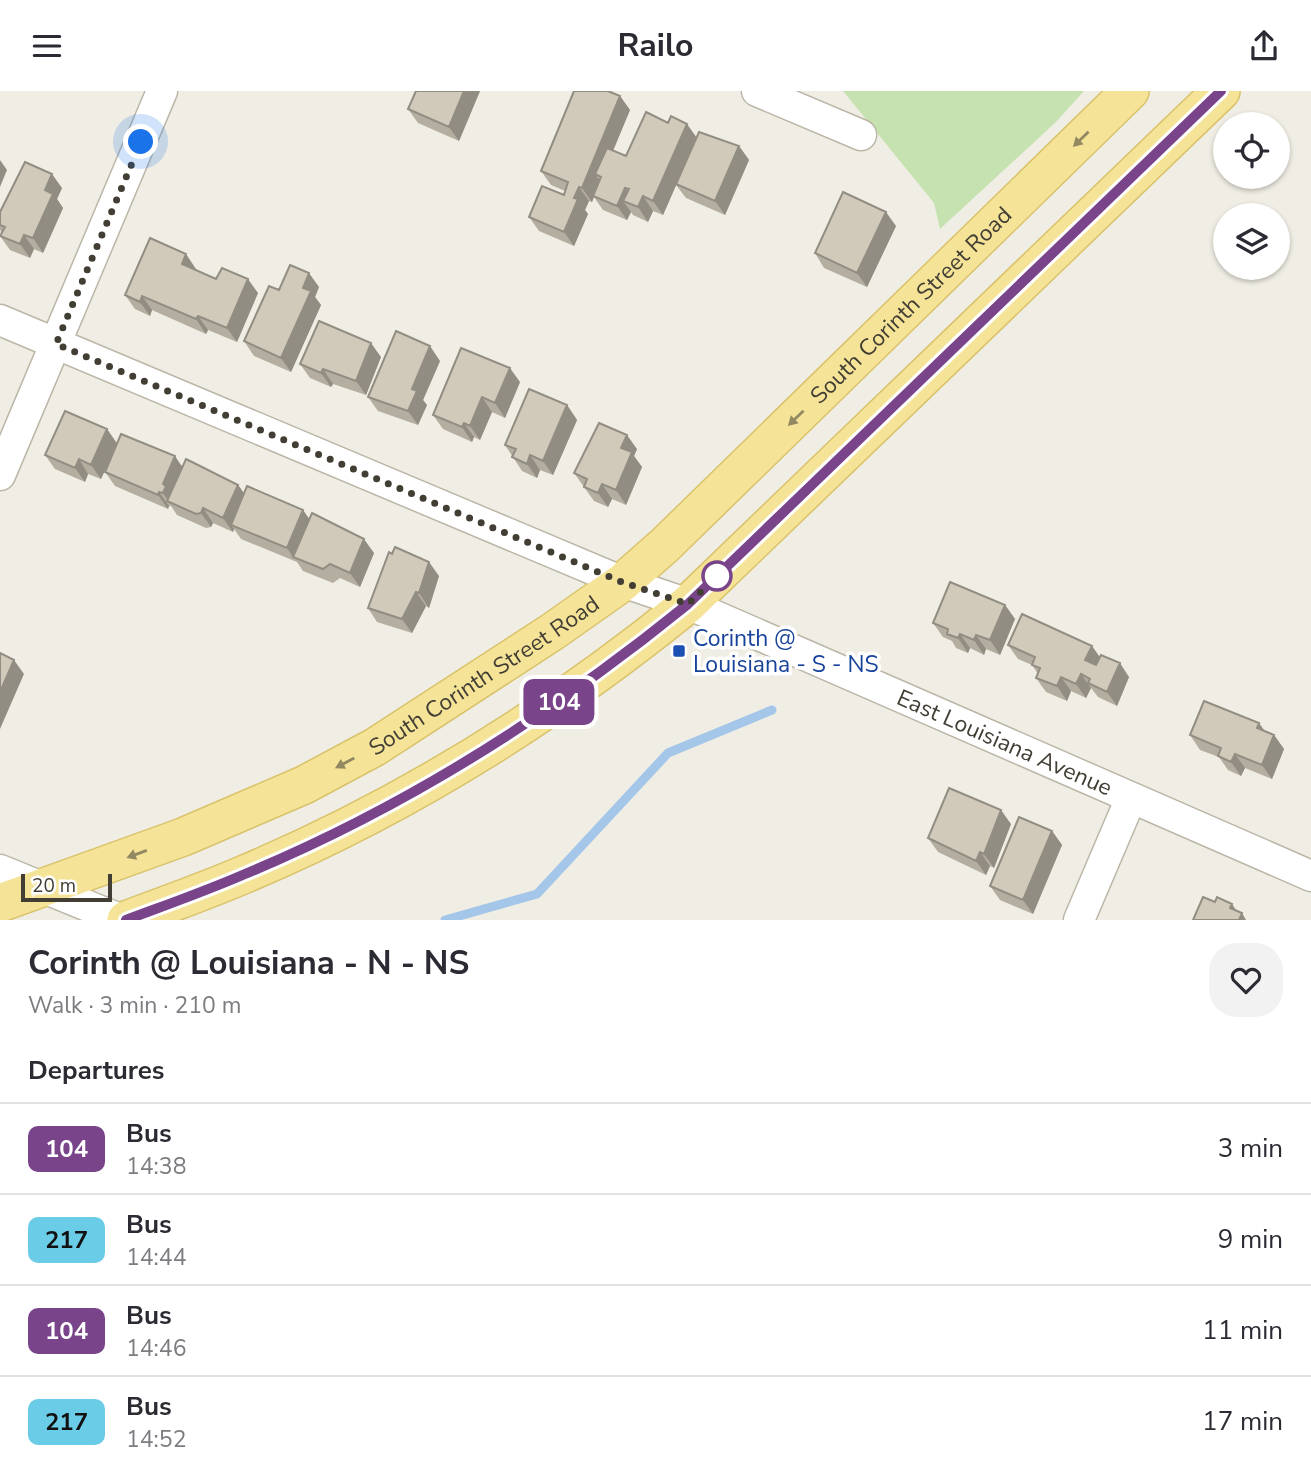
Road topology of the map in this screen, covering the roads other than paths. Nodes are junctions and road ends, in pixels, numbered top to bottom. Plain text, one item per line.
1 (162, 91) edge
2 (757, 91) edge
3 (1130, 91) edge
4 (1221, 91) edge
5 (861, 135) dead end
6 (0, 320) edge
7 (56, 344) junction
8 (0, 475) edge
9 (622, 582) junction
10 (688, 604) junction
11 (1131, 798) junction
12 (0, 870) edge
13 (1311, 876) edge
14 (44, 888) junction
15 (0, 903) edge
16 (124, 920) edge
17 (1079, 920) edge

1 - 7 street
2 - 5 street
3 -> 9 main road, South Corinth Street Road
4 - 10 main road
6 - 7 street, East Louisiana Avenue
7 - 8 street
7 - 9 street, East Louisiana Avenue
9 - 10 street, East Louisiana Avenue
9 -> 14 main road, South Corinth Street Road
10 - 11 street, East Louisiana Avenue
10 - 16 main road
11 - 13 street, East Louisiana Avenue
11 - 17 street
12 - 14 street
14 - 15 main road, South Corinth Street Road
14 - 16 street

